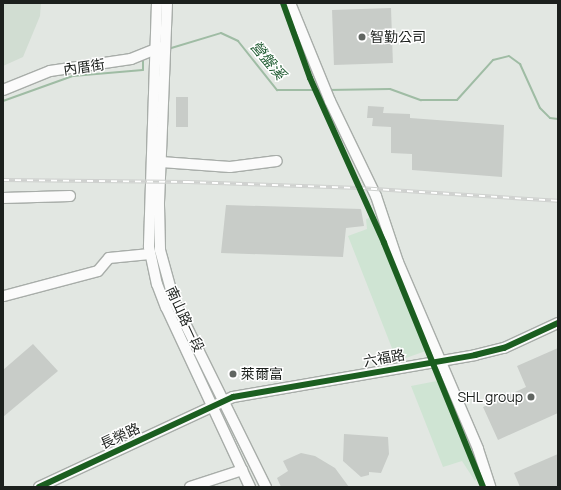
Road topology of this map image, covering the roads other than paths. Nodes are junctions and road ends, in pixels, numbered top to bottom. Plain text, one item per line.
1 (157, 3) edge
2 (167, 3) edge
3 (290, 3) edge
4 (165, 47) junction
5 (154, 49) junction
6 (159, 66) junction
7 (3, 90) edge
8 (277, 161) dead end
9 (160, 162) junction
10 (70, 196) dead end
11 (3, 198) edge
12 (150, 254) junction
13 (4, 296) dead end
14 (558, 323) edge
15 (440, 361) junction
16 (224, 401) junction
17 (211, 407) junction
18 (242, 470) junction
19 (39, 487) edge
20 (190, 487) edge
21 (250, 487) edge
22 (266, 487) edge
23 (490, 487) edge

1 - 5 street
2 - 4 street
3 - 15 street
4 - 5 street, 內厝街
4 - 6 street
5 - 6 street
5 - 7 street, 內厝街
6 - 9 street, 南山路一段
6 - 12 street, 南山路一段
8 - 9 street
9 - 16 street, 南山路一段
10 - 11 street
12 - 13 street
12 - 17 street, 南山路一段
14 - 15 street, 六福路
15 - 16 street, 六福路
15 - 23 street
16 - 17 street, 六福路
16 - 22 street, 南山路一段
17 - 18 street, 南山路一段
17 - 19 street, 長榮路
18 - 20 street
18 - 21 street, 南山路一段

